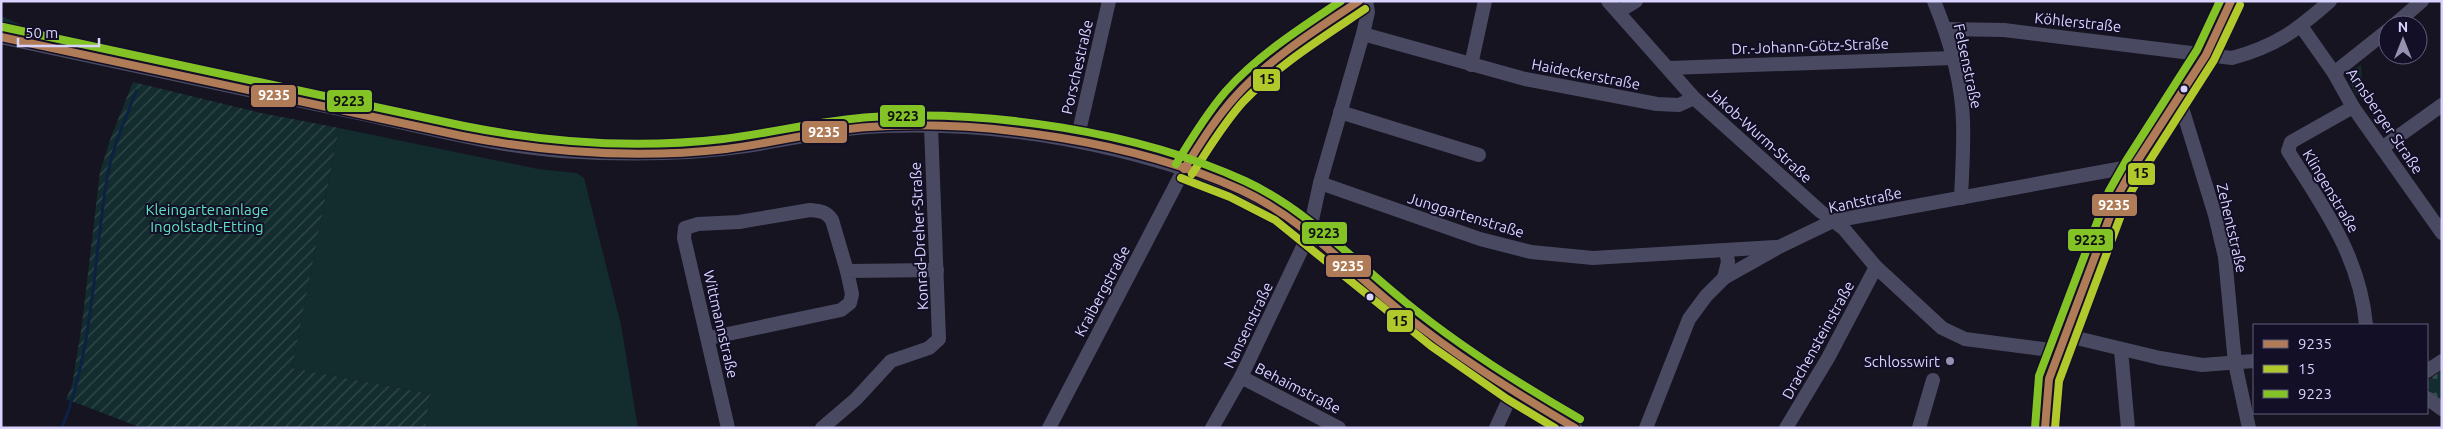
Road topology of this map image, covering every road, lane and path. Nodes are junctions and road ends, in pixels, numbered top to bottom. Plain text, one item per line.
1 (1109, 1) edge
2 (1359, 1) edge
3 (1366, 1) edge
4 (1485, 1) edge
5 (1608, 1) edge
6 (1636, 1) edge
7 (1934, 1) edge
8 (2231, 1) edge
9 (2330, 1) edge
10 (2422, 1) edge
11 (1618, 12) junction
12 (2406, 15) edge
13 (2301, 26) junction
14 (1946, 29) junction
15 (1363, 34) junction
16 (1, 37) edge
17 (2378, 38) edge
18 (2206, 56) junction
19 (1953, 58) junction
20 (1471, 65) junction
21 (1669, 68) junction
22 (2334, 73) junction
23 (1694, 98) junction
24 (2179, 98) junction
25 (2442, 105) edge
26 (2354, 108) junction
27 (1340, 112) junction
28 (931, 126) junction
29 (1078, 140) junction
30 (2382, 148) junction
31 (1479, 155) dead end
32 (2134, 166) junction
33 (1184, 169) junction
34 (1320, 183) junction
35 (1961, 198) junction
36 (1833, 221) junction
37 (2441, 231) edge
38 (1310, 234) junction
39 (1779, 247) junction
40 (1726, 250) junction
41 (1876, 267) junction
42 (937, 270) junction
43 (847, 271) junction
44 (1724, 278) junction
45 (2366, 324) edge
46 (2064, 335) junction
47 (709, 338) junction
48 (2121, 350) junction
49 (2058, 351) junction
50 (2253, 361) edge
51 (2442, 361) edge
52 (2235, 363) junction
53 (2428, 370) edge
54 (1241, 377) junction
55 (1934, 380) dead end
56 (1513, 391) junction
57 (2428, 399) edge
58 (2442, 410) edge
59 (728, 428) edge
60 (822, 428) edge
61 (1049, 428) edge
62 (1212, 428) edge
63 (1339, 428) edge
64 (1496, 428) edge
65 (1575, 428) edge
66 (1646, 428) edge
67 (1786, 428) edge
68 (1919, 428) edge
69 (2045, 428) edge
70 (2128, 428) edge
71 (2249, 428) edge

1 - 29 street, Porschestraße
2 - 33 street, Kraibergstraße
3 - 15 street, Nansenstraße
4 - 20 street
5 - 11 street, Jakob-Wurm-Straße
6 - 11 street
7 - 14 street, Felsenstraße
8 - 18 street
9 - 13 street, Köhlerstraße
10 - 12 street
11 - 21 street, Jakob-Wurm-Straße
13 - 18 street, Köhlerstraße
13 - 22 street, Arnsberger Straße
14 - 18 street, Köhlerstraße
14 - 19 street, Felsenstraße
15 - 20 street, Haideckerstraße
15 - 27 street, Nansenstraße
16 - 28 street
17 - 22 street
18 - 24 street
19 - 21 street, Dr.-Johann-Götz-Straße
19 - 35 street, Felsenstraße
20 - 23 street, Haideckerstraße
21 - 23 street, Jakob-Wurm-Straße
22 - 26 street, Arnsberger Straße
23 - 36 street, Jakob-Wurm-Straße
24 - 32 street
24 - 52 street, Zehentstraße
25 - 30 street
26 - 30 street, Arnsberger Straße
26 - 45 street, Klingenstraße
27 - 31 street
27 - 34 street, Nansenstraße
28 - 29 street
28 - 42 street, Konrad-Dreher-Straße
29 - 33 street
30 - 37 street, Arnsberger Straße
32 - 35 street, Kantstraße
32 - 46 street
33 - 38 street
33 - 61 street, Kraibergstraße
34 - 38 street, Nansenstraße
34 - 40 street, Junggartenstraße
35 - 36 street, Kantstraße
36 - 39 street, Kantstraße
36 - 41 street, Jakob-Wurm-Straße
38 - 54 street, Nansenstraße
38 - 56 street
39 - 40 street, Junggartenstraße
39 - 44 street, Kantstraße
40 - 44 street
41 - 49 street, Jakob-Wurm-Straße
41 - 67 street, Drachensteinstraße
42 - 43 street
42 - 60 street, Konrad-Dreher-Straße
43 - 47 street
43 - 47 street, Wittmannstraße
44 - 66 street, Kantstraße
46 - 48 street
46 - 49 street
47 - 59 street, Wittmannstraße
48 - 52 street
48 - 70 street
49 - 69 street
50 - 52 street
51 - 53 street
52 - 71 street, Zehentstraße
54 - 62 street, Nansenstraße
54 - 63 street, Behaimstraße
55 - 68 street
56 - 64 street
56 - 65 street
57 - 58 street

